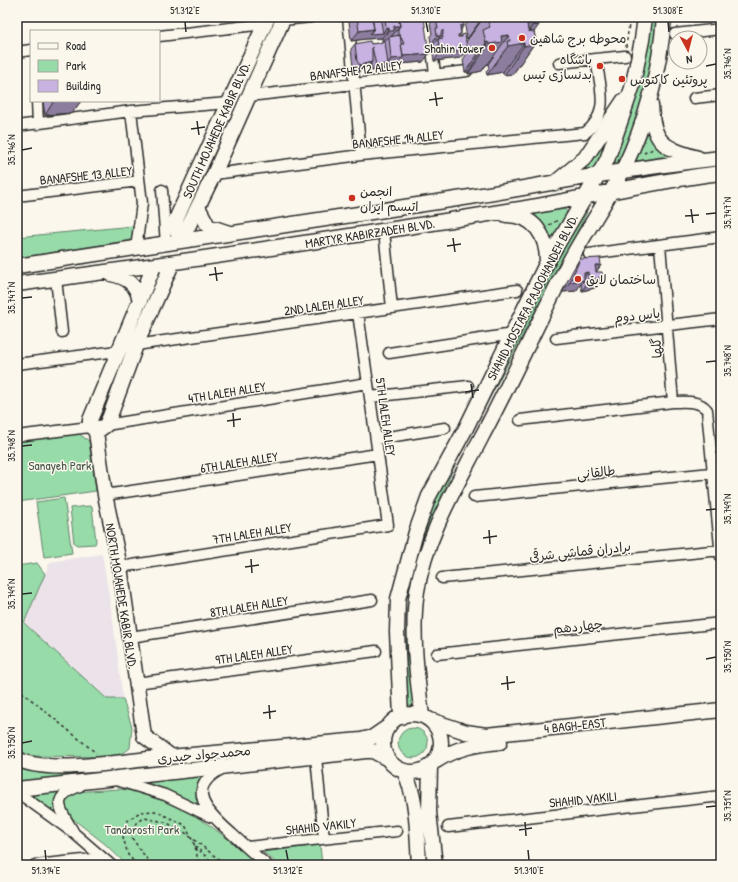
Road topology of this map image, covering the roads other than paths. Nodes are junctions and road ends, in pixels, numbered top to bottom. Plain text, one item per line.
1 (311, 17) edge
2 (348, 17) edge
3 (428, 17) edge
4 (645, 17) edge
5 (664, 17) edge
6 (284, 18) edge
7 (266, 20) edge
8 (721, 29) edge
9 (708, 30) edge
10 (160, 36) edge
11 (30, 50) edge
12 (17, 52) edge
13 (625, 56) road end
14 (596, 59) junction
15 (559, 63) dead end
16 (467, 71) dead end
17 (435, 74) junction
18 (354, 84) junction
19 (632, 88) junction
20 (721, 95) edge
21 (249, 96) junction
22 (651, 98) junction
23 (694, 98) dead end
24 (36, 102) edge
25 (228, 103) junction
26 (131, 112) junction
27 (38, 124) junction
28 (17, 126) edge
29 (361, 155) junction
30 (721, 158) edge
31 (704, 160) junction
32 (622, 171) junction
33 (721, 173) edge
34 (214, 174) junction
35 (599, 176) junction
36 (139, 181) junction
37 (555, 183) junction
38 (162, 190) dead end
39 (609, 193) junction
40 (17, 196) edge
41 (584, 198) junction
42 (198, 208) junction
43 (489, 214) junction
44 (176, 219) junction
45 (384, 231) junction
46 (233, 234) junction
47 (721, 238) edge
48 (166, 244) junction
49 (660, 245) junction
50 (136, 249) junction
51 (589, 254) dead end
52 (547, 262) junction
53 (172, 264) junction
54 (17, 266) edge
55 (154, 266) junction
56 (105, 273) junction
57 (56, 279) junction
58 (17, 284) edge
59 (517, 290) dead end
60 (140, 301) junction
61 (392, 308) junction
62 (358, 313) junction
63 (721, 319) edge
64 (668, 325) junction
65 (62, 332) dead end
66 (513, 334) junction
67 (556, 338) dead end
68 (136, 345) junction
69 (117, 351) junction
70 (389, 353) dead end
71 (17, 364) edge
72 (368, 383) junction
73 (468, 386) dead end
74 (370, 397) junction
75 (674, 402) junction
76 (520, 420) dead end
77 (97, 428) junction
78 (444, 428) dead end
79 (17, 436) edge
80 (376, 439) junction
81 (378, 454) junction
82 (717, 472) edge
83 (105, 495) junction
84 (474, 497) dead end
85 (388, 525) joint
86 (721, 552) edge
87 (120, 567) junction
88 (442, 578) dead end
89 (372, 600) dead end
90 (721, 623) edge
91 (130, 637) junction
92 (376, 651) dead end
93 (437, 654) dead end
94 (136, 683) junction
95 (721, 710) edge
96 (401, 717) junction
97 (426, 718) junction
98 (721, 719) edge
99 (389, 726) junction
100 (144, 736) junction
101 (172, 757) junction
102 (316, 757) junction
103 (17, 759) edge
104 (388, 759) junction
105 (132, 760) junction
106 (433, 763) junction
107 (229, 766) junction
108 (404, 771) junction
109 (114, 779) junction
110 (94, 782) junction
111 (17, 790) edge
112 (721, 796) edge
113 (215, 819) junction
114 (448, 827) dead end
115 (398, 832) dead end
116 (75, 834) junction
117 (324, 839) junction
118 (247, 847) junction
119 (103, 858) junction
120 (35, 865) edge
121 (111, 865) edge
122 (267, 865) edge
123 (420, 865) edge
124 (435, 865) edge

1 - 6 street
2 - 18 street
3 - 17 street
4 - 19 main road, SHAHID MOSTAFA PAJOOHANDEH BLVD.
5 - 22 main road, SHAHID MOSTAFA PAJOOHANDEH BLVD.
6 - 21 main road, SOUTH MOJAHEDE KABIR BLVD.
7 - 10 street
7 - 25 main road, SOUTH MOJAHEDE KABIR BLVD.
8 - 9 street
11 - 12 street
13 - 14 street
14 - 15 street
14 - 29 street, BANAFSHE 14 ALLEY
16 - 17 street, BANAFSHE 12 ALLEY
17 - 18 street, BANAFSHE 12 ALLEY
18 - 21 street, BANAFSHE 12 ALLEY
18 - 29 street
19 - 35 main road, SHAHID MOSTAFA PAJOOHANDEH BLVD.
19 - 37 main road
20 - 23 street
21 - 34 main road, SOUTH MOJAHEDE KABIR BLVD.
22 - 31 main road
22 - 32 main road, SHAHID MOSTAFA PAJOOHANDEH BLVD.
24 - 27 street
25 - 26 street
25 - 44 main road, SOUTH MOJAHEDE KABIR BLVD.
26 - 27 street
26 - 36 street
27 - 28 street
29 - 34 street, BANAFSHE 14 ALLEY
30 - 31 main road, MARTYR KABIRZADEH BLVD.
31 - 32 main road, MARTYR KABIRZADEH BLVD.
32 - 35 main road, MARTYR KABIRZADEH BLVD.
32 - 39 main road, SHAHID MOSTAFA PAJOOHANDEH BLVD.
33 - 39 main road, MARTYR KABIRZADEH BLVD.
34 - 42 main road, SOUTH MOJAHEDE KABIR BLVD.
35 - 37 main road, MARTYR KABIRZADEH BLVD.
35 - 41 main road, SHAHID MOSTAFA PAJOOHANDEH BLVD.
36 - 40 street, BANAFSHE 13 ALLEY
36 - 50 street, BANAFSHE 13 ALLEY
37 - 46 main road, MARTYR KABIRZADEH BLVD.
38 - 48 street
39 - 41 main road, MARTYR KABIRZADEH BLVD.
39 - 97 main road, SHAHID MOSTAFA PAJOOHANDEH BLVD.
41 - 43 main road, MARTYR KABIRZADEH BLVD.
41 - 52 main road, SHAHID MOSTAFA PAJOOHANDEH BLVD.
42 - 44 main road, SOUTH MOJAHEDE KABIR BLVD.
42 - 46 main road
43 - 45 main road, MARTYR KABIRZADEH BLVD.
43 - 52 main road
44 - 48 main road, SOUTH MOJAHEDE KABIR BLVD.
45 - 53 main road, MARTYR KABIRZADEH BLVD.
45 - 61 street
46 - 48 main road, MARTYR KABIRZADEH BLVD.
47 - 49 street
48 - 50 main road, MARTYR KABIRZADEH BLVD.
49 - 51 street
49 - 64 street, گلها
50 - 54 main road, MARTYR KABIRZADEH BLVD.
52 - 66 main road, SHAHID MOSTAFA PAJOOHANDEH BLVD.
53 - 55 main road, MARTYR KABIRZADEH BLVD.
53 - 68 main road, NORTH MOJAHEDE KABIR BLVD.
55 - 56 main road, MARTYR KABIRZADEH BLVD.
55 - 60 main road, NORTH MOJAHEDE KABIR BLVD.
56 - 57 main road, MARTYR KABIRZADEH BLVD.
56 - 60 main road
57 - 58 main road, MARTYR KABIRZADEH BLVD.
57 - 65 street
59 - 61 street, 2ND LALEH ALLEY
60 - 69 main road, NORTH MOJAHEDE KABIR BLVD.
61 - 62 street, 2ND LALEH ALLEY
62 - 68 street, 2ND LALEH ALLEY
62 - 72 street, 5TH LALEH ALLEY
63 - 64 street, یاس دوم
64 - 67 street, یاس دوم
64 - 75 street, گلها
66 - 70 street
66 - 96 main road, SHAHID MOSTAFA PAJOOHANDEH BLVD.
68 - 77 main road, NORTH MOJAHEDE KABIR BLVD.
69 - 71 street
69 - 77 main road, NORTH MOJAHEDE KABIR BLVD.
72 - 74 street, 5TH LALEH ALLEY
72 - 77 street, 4TH LALEH ALLEY
73 - 74 street
74 - 80 street, 5TH LALEH ALLEY
75 - 76 street
75 - 82 street
77 - 79 street, 4TH LALEH ALLEY
77 - 83 main road, NORTH MOJAHEDE KABIR BLVD.
78 - 80 street
80 - 81 street, 5TH LALEH ALLEY
81 - 83 street, 6TH LALEH ALLEY
81 - 85 street, 5TH LALEH ALLEY
82 - 84 street, طالقانی
82 - 86 street
83 - 87 main road, NORTH MOJAHEDE KABIR BLVD.
85 - 87 street, 7TH LALEH ALLEY
86 - 88 street, برادران قماشی شرقی
87 - 91 main road, NORTH MOJAHEDE KABIR BLVD.
89 - 91 street, 8TH LALEH ALLEY
90 - 93 street, چهاردهم
91 - 94 main road, NORTH MOJAHEDE KABIR BLVD.
92 - 94 street, 9TH LALEH ALLEY
94 - 100 main road, NORTH MOJAHEDE KABIR BLVD.
95 - 97 main road, 4 BAGH-EAST
96 - 97 main road
96 - 99 main road
97 - 106 main road
98 - 106 main road, 4 BAGH-EAST
99 - 101 main road, محمدجواد حیدری
99 - 104 main road
100 - 101 main road
100 - 105 main road
101 - 105 main road, محمدجواد حیدری
102 - 104 main road, محمدجواد حیدری
102 - 107 main road, محمدجواد حیدری
102 - 117 street
103 - 105 main road, محمدجواد حیدری
104 - 108 main road
106 - 108 main road
106 - 124 main road
107 - 109 main road, محمدجواد حیدری
107 - 113 street
108 - 123 main road
109 - 110 main road, محمدجواد حیدری
109 - 113 street
110 - 111 main road, محمدجواد حیدری
110 - 116 street
111 - 116 street
112 - 114 street, SHAHID VAKILI
113 - 118 street
115 - 117 street, SHAHID VAKILY
116 - 119 street
117 - 118 street, SHAHID VAKILY
118 - 122 street
119 - 120 street
119 - 121 street

